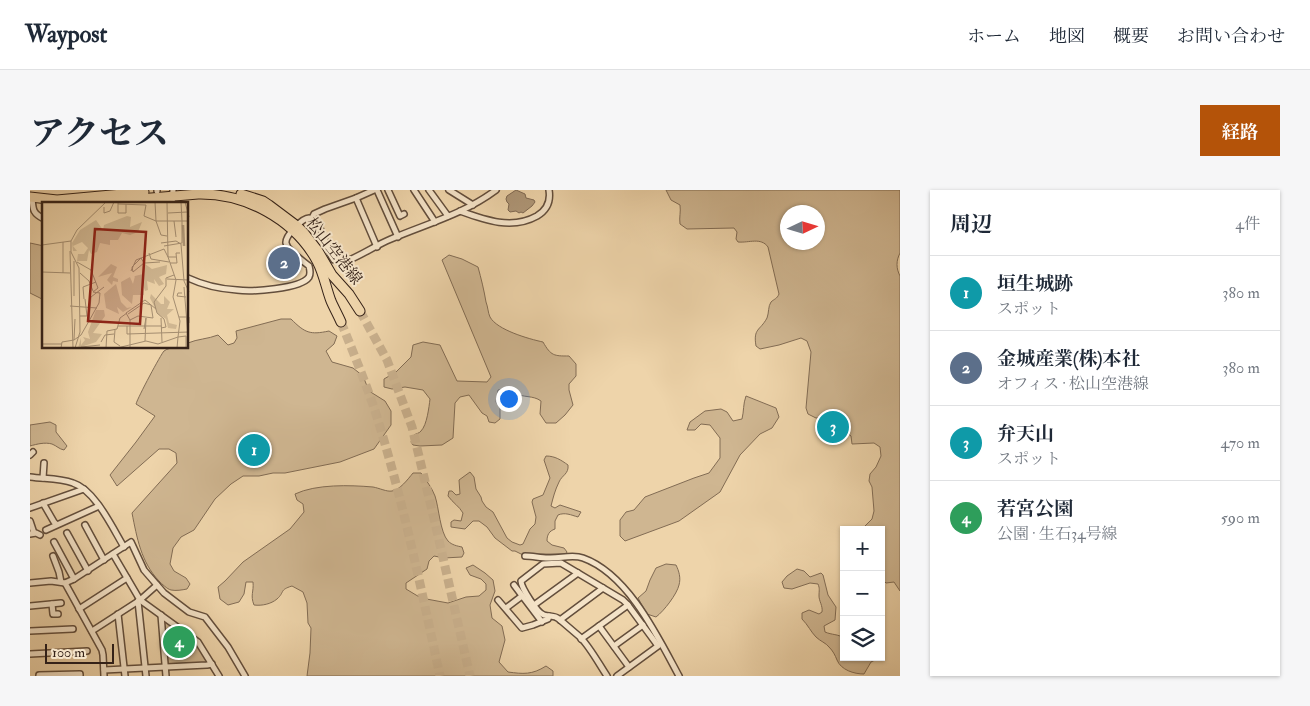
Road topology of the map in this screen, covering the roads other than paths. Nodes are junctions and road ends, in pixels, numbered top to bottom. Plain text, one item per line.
1 (226, 190) edge
2 (375, 190) edge
3 (388, 190) edge
4 (414, 190) edge
5 (428, 190) edge
6 (449, 190) edge
7 (549, 190) edge
8 (492, 191) edge
9 (241, 192) edge
10 (166, 193) edge
11 (356, 198) junction
12 (31, 200) edge
13 (96, 202) edge
14 (473, 205) junction
15 (460, 212) junction
16 (404, 214) dead end
17 (448, 216) junction
18 (42, 218) edge
19 (312, 218) junction
20 (435, 222) junction
21 (295, 228) junction
22 (398, 237) junction
23 (377, 247) junction
24 (189, 278) edge
25 (360, 311) tunnel mouth
26 (341, 322) tunnel mouth
27 (44, 463) dead end
28 (30, 477) edge
29 (43, 478) junction
30 (84, 488) junction
31 (43, 503) junction
32 (99, 506) junction
33 (30, 508) edge
34 (30, 521) edge
35 (56, 524) junction
36 (85, 525) dead end
37 (46, 530) dead end
38 (32, 534) edge
39 (67, 534) dead end
40 (40, 535) dead end
41 (54, 542) dead end
42 (124, 547) junction
43 (113, 554) junction
44 (53, 556) dead end
45 (525, 556) dead end
46 (104, 560) junction
47 (88, 571) junction
48 (578, 573) junction
49 (127, 578) junction
50 (74, 579) junction
51 (63, 582) junction
52 (30, 583) edge
53 (157, 585) junction
54 (514, 585) dead end
55 (603, 588) junction
56 (522, 596) junction
57 (498, 600) dead end
58 (139, 601) junction
59 (61, 603) dead end
60 (52, 604) junction
61 (534, 605) junction
62 (628, 605) junction
63 (30, 606) edge
64 (506, 608) junction
65 (79, 609) junction
66 (58, 614) dead end
67 (118, 614) junction
68 (161, 615) junction
69 (549, 616) junction
70 (560, 620) junction
71 (542, 622) junction
72 (643, 625) junction
73 (599, 626) junction
74 (73, 629) dead end
75 (30, 632) edge
76 (92, 632) junction
77 (581, 639) junction
78 (614, 646) junction
79 (660, 646) junction
80 (87, 651) dead end
81 (30, 654) edge
82 (212, 664) junction
83 (165, 667) junction
84 (629, 667) junction
85 (145, 668) junction
86 (124, 669) junction
87 (104, 673) edge
88 (39, 676) edge
89 (80, 676) edge
90 (125, 676) edge
91 (146, 676) edge
92 (166, 676) edge
93 (219, 676) edge
94 (245, 676) edge
95 (607, 676) edge
96 (617, 676) edge
97 (679, 676) edge

1 - 9 main road, 松山空港線
2 - 11 street
2 - 22 street
3 - 16 street
4 - 20 street
5 - 17 street
6 - 14 street
7 - 15 street
8 - 14 street
9 - 21 main road, 松山空港線
10 - 12 main road, 松山空港線
10 - 13 main road, 松山空港線
10 - 21 main road, 松山空港線
11 - 19 street
11 - 23 street
12 - 18 street
14 - 15 street
15 - 17 street
17 - 20 street
19 - 21 street
19 - 23 street
20 - 22 street
21 - 24 street
21 - 25 main road, 松山空港線
21 - 26 main road, 松山空港線
22 - 23 street
27 - 29 street
28 - 29 street
29 - 30 street
30 - 31 street
30 - 32 street
31 - 33 street
31 - 35 street
32 - 35 street
32 - 42 street
34 - 38 street
35 - 37 street
36 - 46 street
38 - 40 street
39 - 47 street
41 - 50 street
42 - 43 street
42 - 53 street
43 - 46 street
43 - 49 street
44 - 51 street
45 - 79 street
46 - 47 street
47 - 50 street
48 - 55 street
48 - 61 street
48 - 61 street
49 - 58 street
49 - 65 street
50 - 51 street
51 - 52 street
51 - 65 street
53 - 58 street
53 - 94 street
54 - 56 street
55 - 62 street
55 - 70 street
56 - 64 street
56 - 71 street
57 - 64 street
58 - 67 street
58 - 68 street
58 - 85 street
59 - 60 street
60 - 63 street
60 - 66 street
61 - 69 street
62 - 72 street
62 - 73 street
64 - 71 street
65 - 76 street
67 - 76 street
67 - 86 street
68 - 82 street
68 - 83 street
69 - 70 street
69 - 71 street
70 - 77 street
72 - 78 street
72 - 79 street
73 - 77 street
73 - 78 street
74 - 75 street
76 - 87 street
77 - 95 street
78 - 84 street
79 - 84 street
79 - 97 street
80 - 81 street
82 - 83 street
82 - 93 street
83 - 85 street
83 - 92 street
84 - 96 street
85 - 86 street
85 - 91 street
86 - 87 street
86 - 90 street
88 - 89 street

